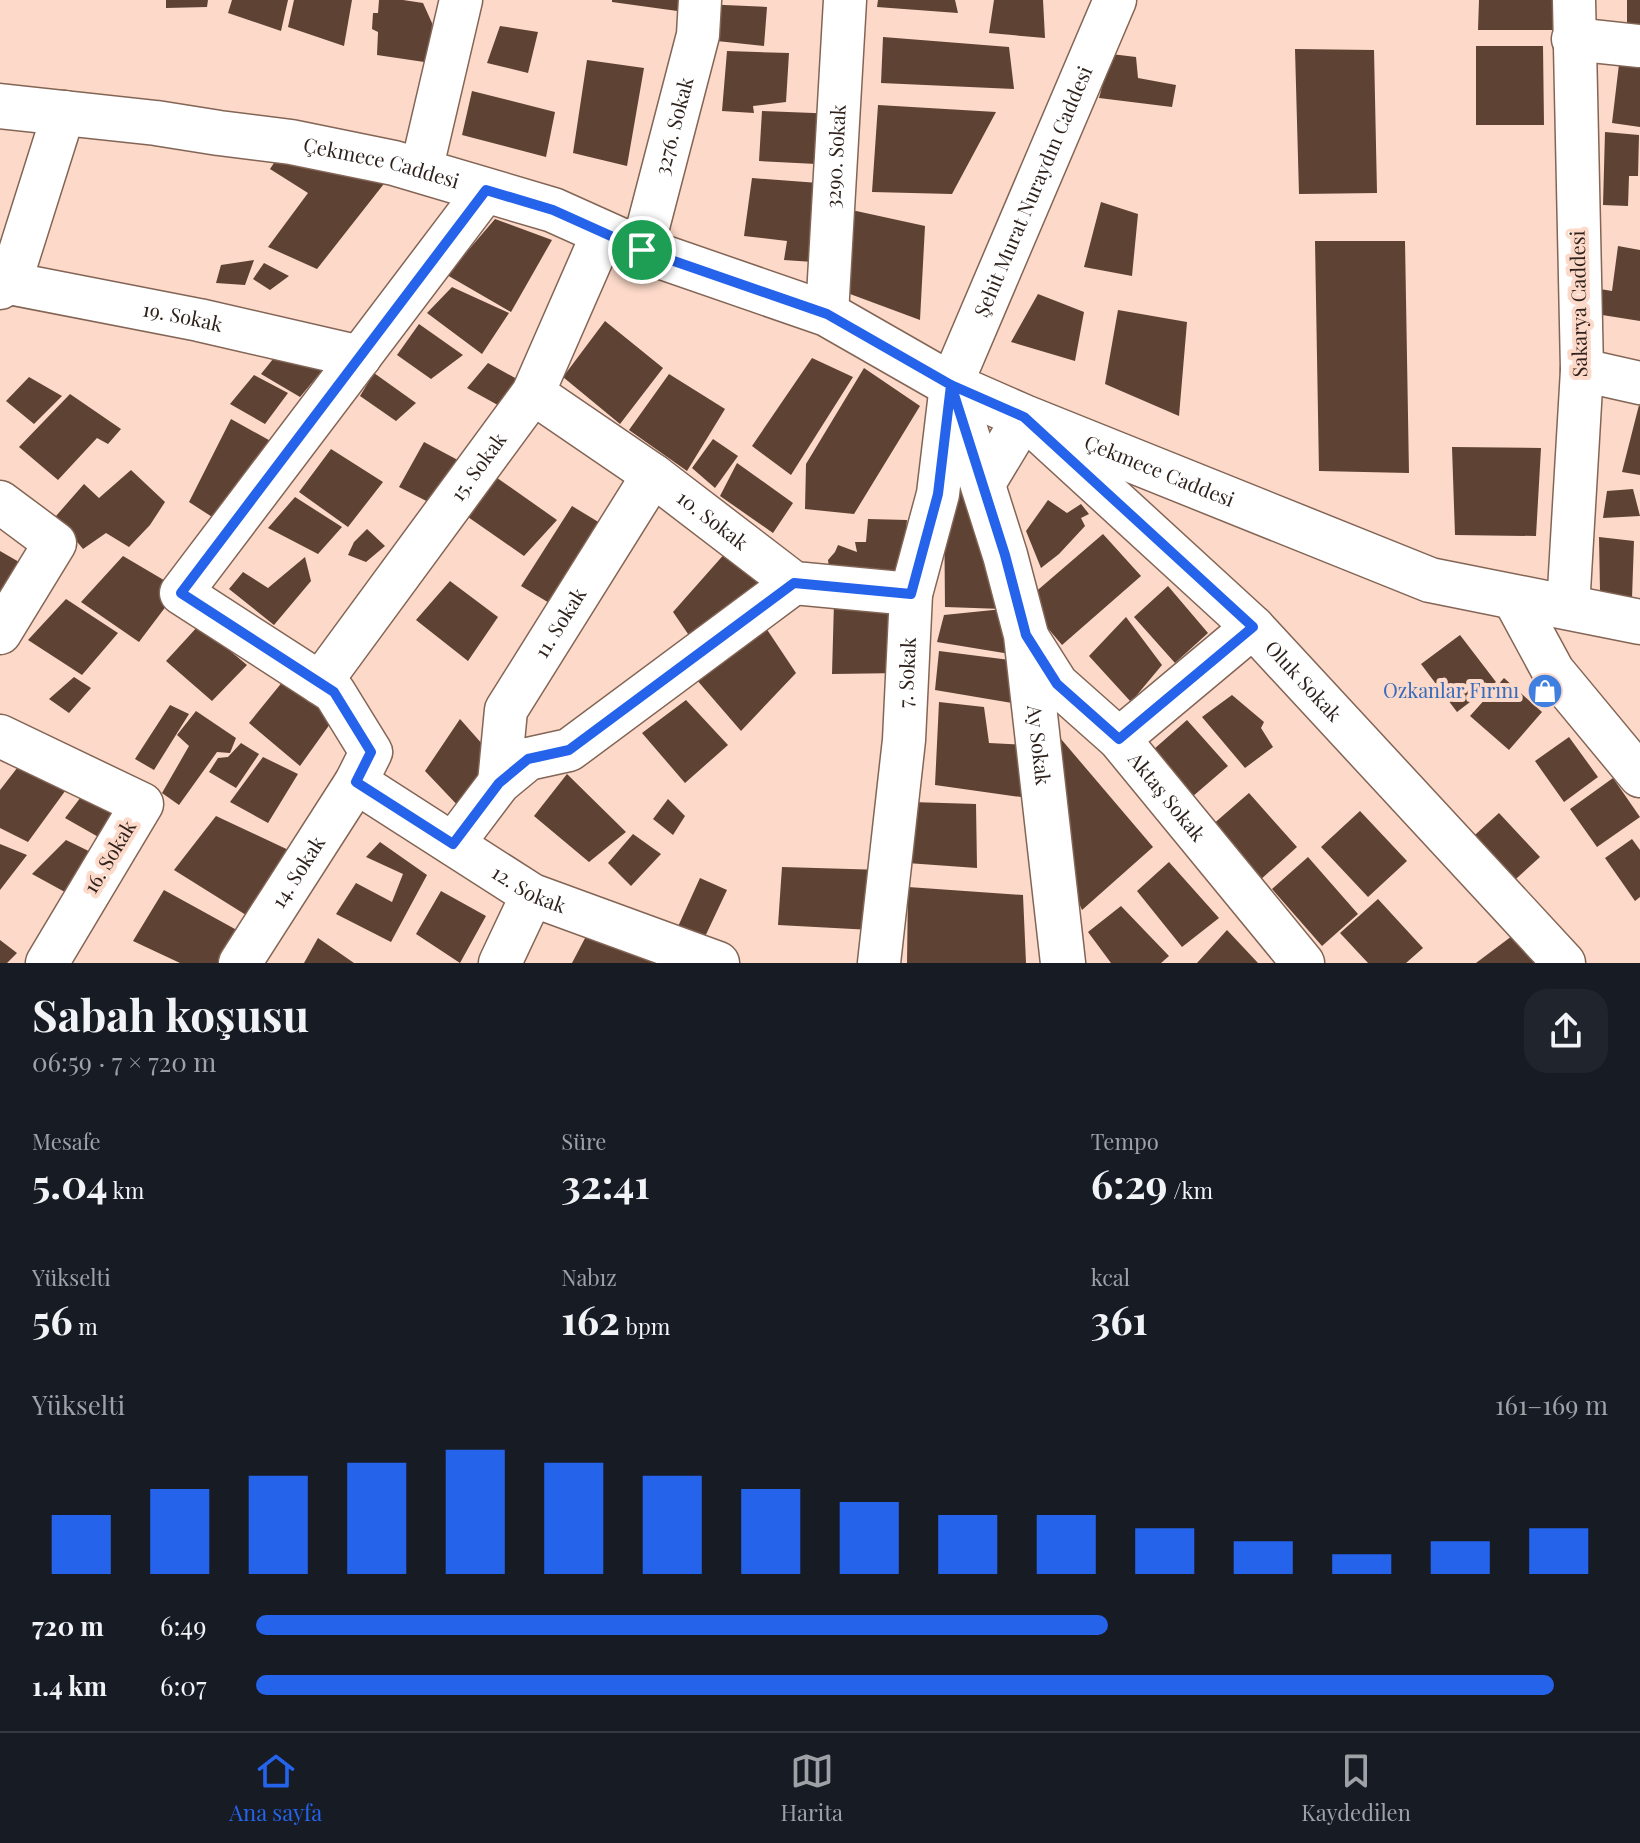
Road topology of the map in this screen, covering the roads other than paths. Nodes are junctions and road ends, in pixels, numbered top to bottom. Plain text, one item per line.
1 (461, 0) edge
2 (700, 0) edge
3 (845, 0) edge
4 (1115, 0) edge
5 (1574, 20) edge
6 (1640, 46) edge
7 (0, 106) edge
8 (64, 112) junction
9 (421, 171) junction
10 (486, 190) junction
11 (603, 233) junction
12 (642, 250) junction
13 (2, 285) edge
14 (827, 314) junction
15 (360, 357) junction
16 (1582, 370) junction
17 (1640, 383) edge
18 (951, 385) junction
19 (533, 393) junction
20 (1024, 417) junction
21 (653, 475) junction
22 (983, 485) junction
23 (0, 502) edge
24 (794, 583) junction
25 (911, 594) junction
26 (1513, 597) junction
27 (1568, 608) junction
28 (1640, 622) edge
29 (1253, 627) junction
30 (0, 633) edge
31 (1026, 635) junction
32 (320, 683) junction
33 (0, 736) edge
34 (1119, 739) junction
35 (1640, 776) edge
36 (356, 782) junction
37 (499, 783) junction
38 (453, 844) junction
39 (532, 895) junction
40 (47, 963) edge
41 (240, 963) edge
42 (500, 963) edge
43 (718, 963) edge
44 (879, 963) edge
45 (1063, 963) edge
46 (1303, 963) edge
47 (1564, 963) edge

1 - 9 street
2 - 12 street, 3276. Sokak
3 - 14 street, 3290. Sokak
4 - 18 street, Şehit Murat Nuraydın Caddesi
5 - 6 street
5 - 16 street, Sakarya Caddesi
7 - 8 main road, Çekmece Caddesi
8 - 9 main road, Çekmece Caddesi
8 - 13 street
9 - 10 main road, Çekmece Caddesi
10 - 11 main road, Çekmece Caddesi
10 - 15 street
11 - 12 main road, Çekmece Caddesi
11 - 19 street, 15. Sokak
12 - 14 main road, Çekmece Caddesi
13 - 15 street, 19. Sokak
14 - 18 main road, Çekmece Caddesi
15 - 32 street
16 - 17 street
16 - 27 street, Sakarya Caddesi
18 - 20 main road, Çekmece Caddesi
18 - 22 main road, Ay Sokak
18 - 25 street, 7. Sokak
19 - 21 street, 10. Sokak
19 - 32 street, 15. Sokak
20 - 22 street
20 - 26 main road, Çekmece Caddesi
20 - 29 street, Oluk Sokak
21 - 24 street, 10. Sokak
21 - 37 street, 11. Sokak
22 - 31 main road, Ay Sokak
23 - 30 street
24 - 25 street
24 - 37 street
25 - 44 street, 7. Sokak
26 - 27 main road, Çekmece Caddesi
26 - 35 street
27 - 28 main road, Çekmece Caddesi
29 - 34 street
29 - 47 street, Oluk Sokak
31 - 34 street, Aktaş Sokak
31 - 45 main road, Ay Sokak
32 - 36 street, 14. Sokak
33 - 40 street, 16. Sokak
34 - 46 street, Aktaş Sokak
36 - 38 street, 12. Sokak
36 - 41 street, 14. Sokak
37 - 38 street
38 - 39 street, 12. Sokak
39 - 42 street
39 - 43 street, 12. Sokak

